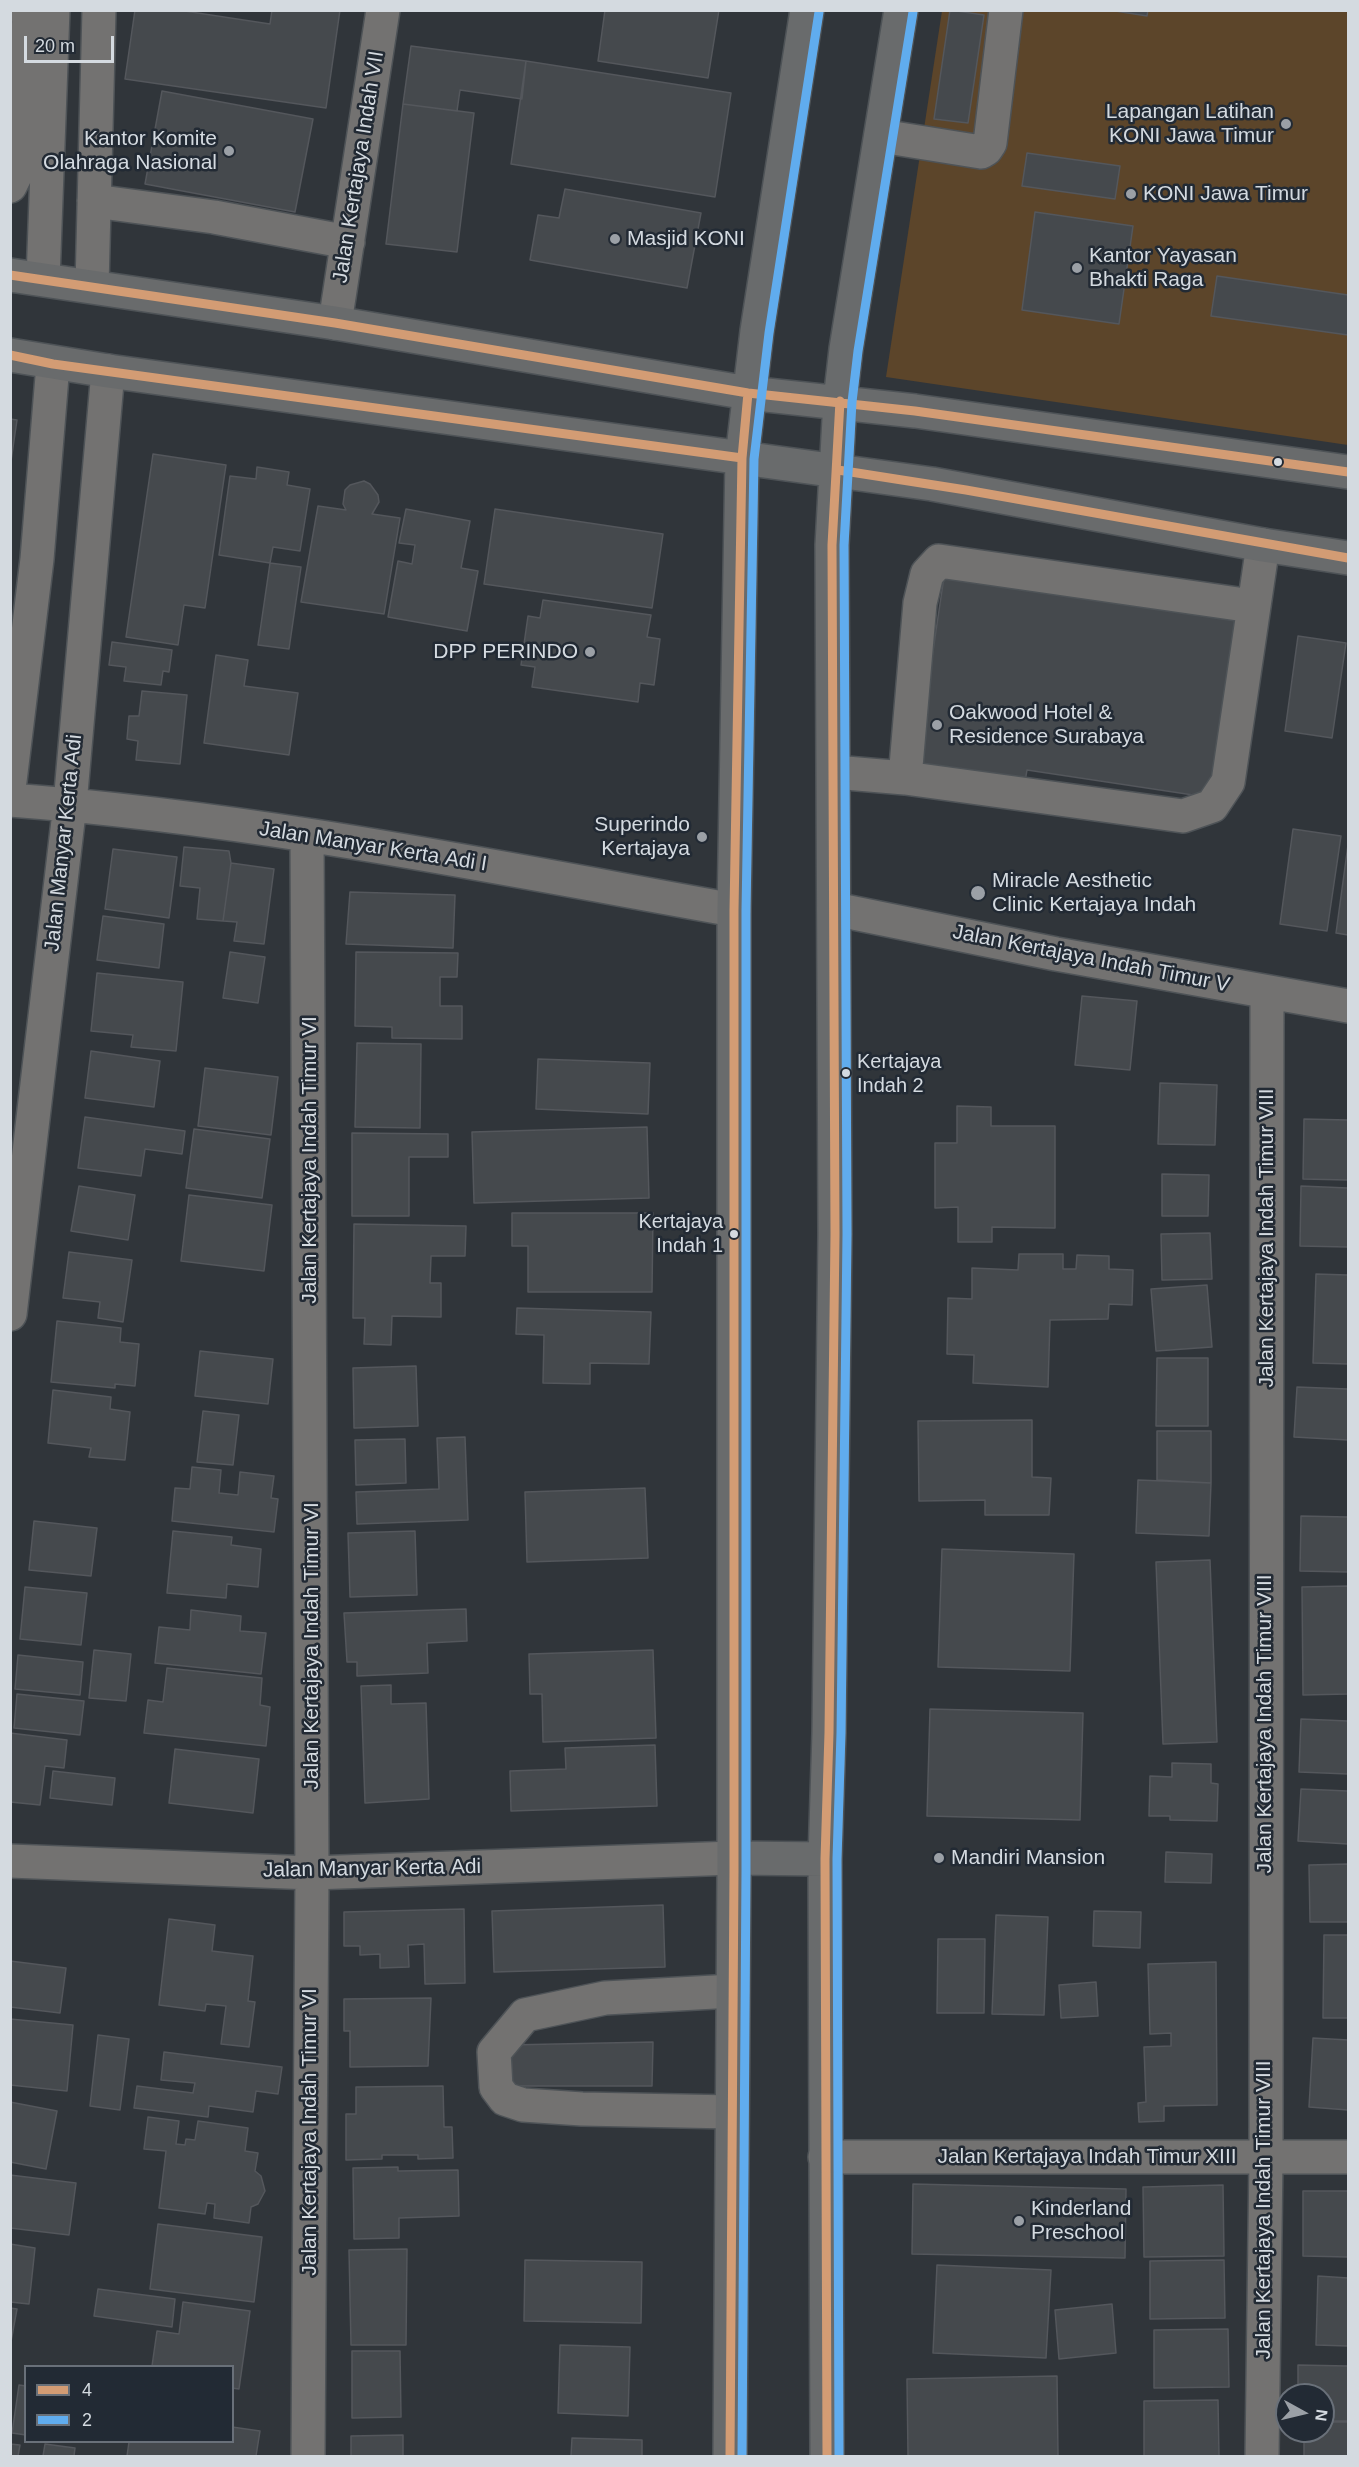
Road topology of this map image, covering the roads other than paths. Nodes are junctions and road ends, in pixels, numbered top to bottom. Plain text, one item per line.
1 (24, 10) edge
2 (53, 10) edge
3 (99, 10) edge
4 (382, 10) edge
5 (807, 10) edge
6 (901, 10) edge
7 (1006, 10) edge
8 (881, 136) junction
9 (10, 186) edge
10 (94, 201) junction
11 (348, 242) junction
12 (10, 275) edge
13 (69, 283) junction
14 (335, 323) junction
15 (10, 355) edge
16 (59, 364) junction
17 (102, 370) junction
18 (748, 393) junction
19 (840, 401) junction
20 (742, 458) junction
21 (838, 470) junction
22 (1348, 472) edge
23 (1263, 545) junction
24 (1348, 558) edge
25 (1252, 606) junction
26 (834, 772) junction
27 (905, 778) junction
28 (15, 794) edge
29 (65, 804) junction
30 (307, 836) junction
31 (834, 909) junction
32 (734, 910) junction
33 (1267, 992) junction
34 (1348, 1005) edge
35 (10, 1314) edge
36 (734, 1858) junction
37 (825, 1859) junction
38 (10, 1862) edge
39 (312, 1873) junction
40 (733, 1991) junction
41 (732, 2112) junction
42 (825, 2157) junction
43 (1348, 2157) edge
44 (1266, 2158) junction
45 (308, 2457) edge
46 (730, 2457) edge
47 (827, 2457) edge
48 (1262, 2457) edge

1 - 9 street
2 - 13 street
3 - 10 street
4 - 11 street, Jalan Kertajaya Indah VII
5 - 18 main road
6 - 8 main road
7 - 8 street
8 - 19 main road
10 - 11 street
10 - 13 street
11 - 14 street, Jalan Kertajaya Indah VII
12 - 13 main road
13 - 14 main road
14 - 18 main road
15 - 16 main road
16 - 17 main road
16 - 28 street
17 - 20 main road
17 - 29 street, Jalan Manyar Kerta Adi
18 - 19 main road
18 - 20 main road
19 - 21 main road
19 - 22 main road
20 - 21 main road
20 - 32 main road
21 - 23 main road
21 - 26 main road
23 - 24 main road
23 - 25 street
25 - 27 street
25 - 27 street
26 - 27 street
26 - 31 main road
28 - 29 street, Jalan Manyar Kerta Adi I
29 - 30 street, Jalan Manyar Kerta Adi I
29 - 35 street, Jalan Manyar Kerta Adi
30 - 32 street, Jalan Manyar Kerta Adi I
30 - 39 street, Jalan Kertajaya Indah Timur VI
31 - 33 street, Jalan Kertajaya Indah Timur V
31 - 37 main road
32 - 36 main road
33 - 34 street, Jalan Kertajaya Indah Timur V
33 - 44 street, Jalan Kertajaya Indah Timur VIII
36 - 37 main road
36 - 39 street, Jalan Manyar Kerta Adi
36 - 40 main road
37 - 42 main road
38 - 39 street, Jalan Manyar Kerta Adi
39 - 45 street, Jalan Kertajaya Indah Timur VI
40 - 41 main road
40 - 41 street
41 - 46 main road
42 - 44 street, Jalan Kertajaya Indah Timur XIII
42 - 47 main road
43 - 44 street, Jalan Kertajaya Indah Timur XIII
44 - 48 street, Jalan Kertajaya Indah Timur VIII

